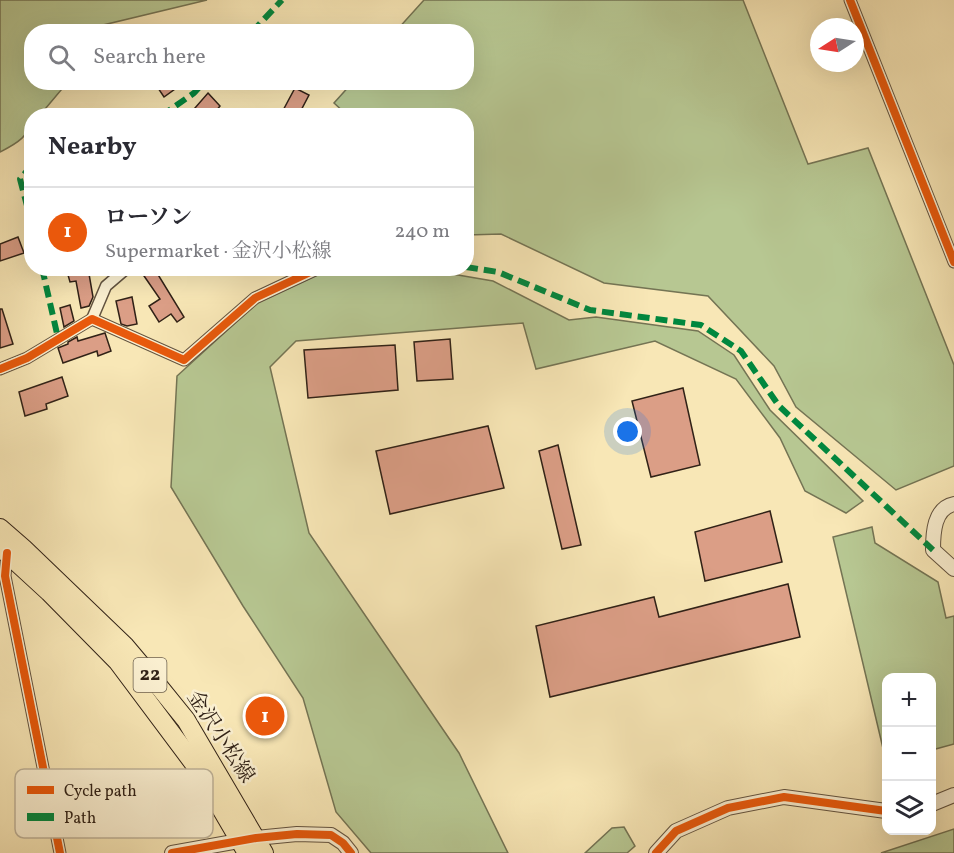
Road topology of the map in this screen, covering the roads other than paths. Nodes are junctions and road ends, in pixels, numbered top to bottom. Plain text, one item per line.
1 (850, 0) edge
2 (954, 262) edge
3 (118, 276) edge
4 (302, 276) edge
5 (92, 319) junction
6 (0, 369) edge
7 (954, 504) edge
8 (0, 528) edge
9 (4, 550) edge
10 (954, 569) edge
11 (43, 769) edge
12 (198, 769) edge
13 (212, 769) edge
14 (213, 772) edge
15 (213, 790) edge
16 (954, 795) edge
17 (936, 802) edge
18 (882, 811) edge
19 (57, 838) edge
20 (252, 846) edge
21 (60, 853) edge
22 (172, 853) edge
23 (351, 853) edge
24 (656, 853) edge

1 - 2 street
3 - 5 street
4 - 5 street
5 - 6 street
7 - 10 street
8 - 13 main road, 金沢小松線 / 22
9 - 11 street
9 - 12 main road, 金沢小松線 / 22
14 - 20 main road, 金沢小松線 / 22
15 - 20 main road, 金沢小松線 / 22
16 - 17 street
18 - 24 street
19 - 21 street
20 - 22 street
20 - 23 street

